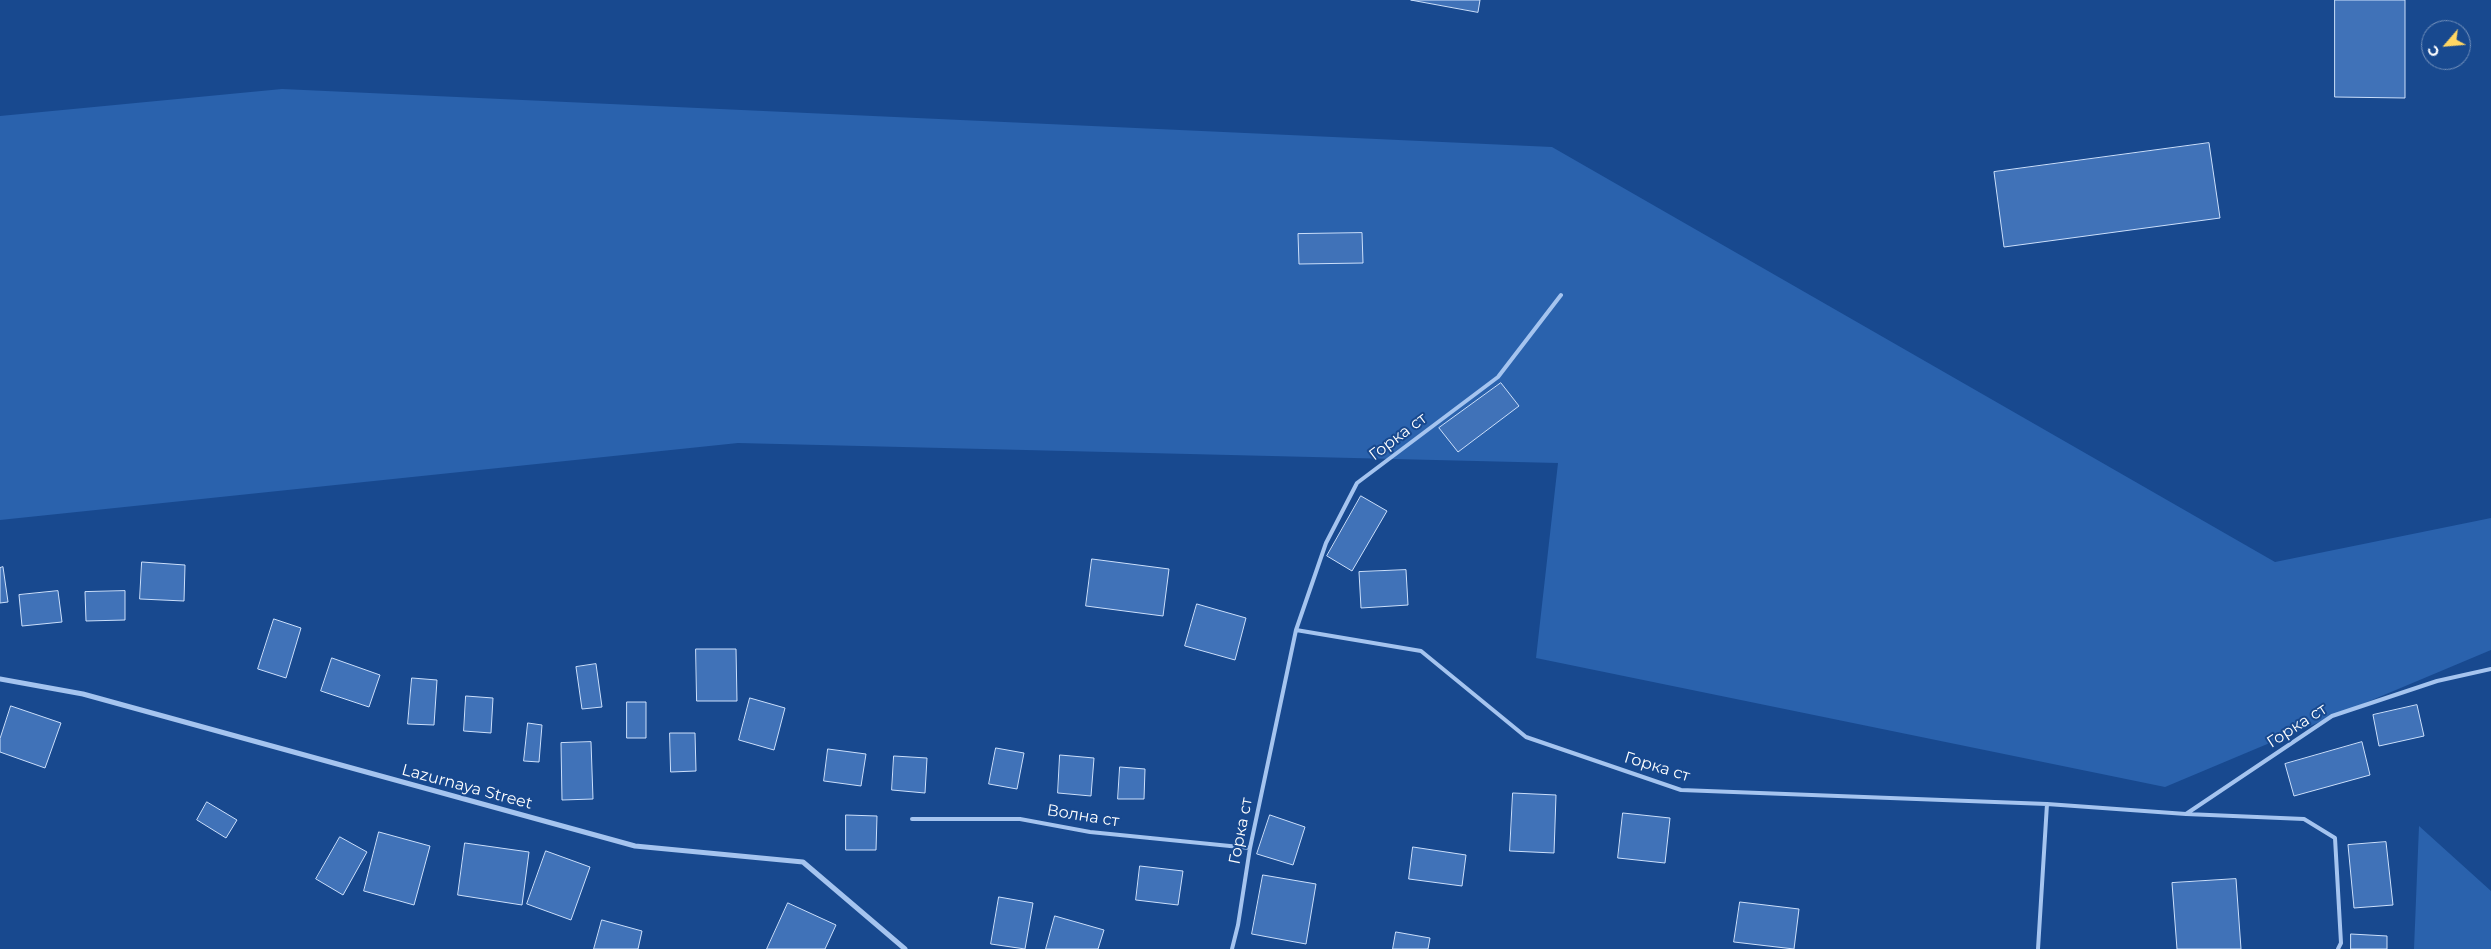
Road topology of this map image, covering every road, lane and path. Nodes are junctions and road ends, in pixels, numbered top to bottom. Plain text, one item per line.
1 (1561, 295) dead end
2 (1296, 630) junction
3 (2491, 669) edge
4 (0, 679) edge
5 (2047, 804) junction
6 (2186, 814) junction
7 (912, 819) dead end
8 (1250, 848) junction
9 (904, 949) edge
10 (1232, 949) edge
11 (2038, 949) edge
12 (2338, 949) edge

1 - 2 lane, Горка ст
2 - 5 lane, Горка ст
2 - 8 lane, Горка ст
3 - 6 lane, Горка ст
4 - 9 street, Lazurnaya Street
5 - 6 lane, Горка ст
5 - 11 lane
6 - 12 lane, Горка ст
7 - 8 lane, Волна ст
8 - 10 lane, Горка ст

